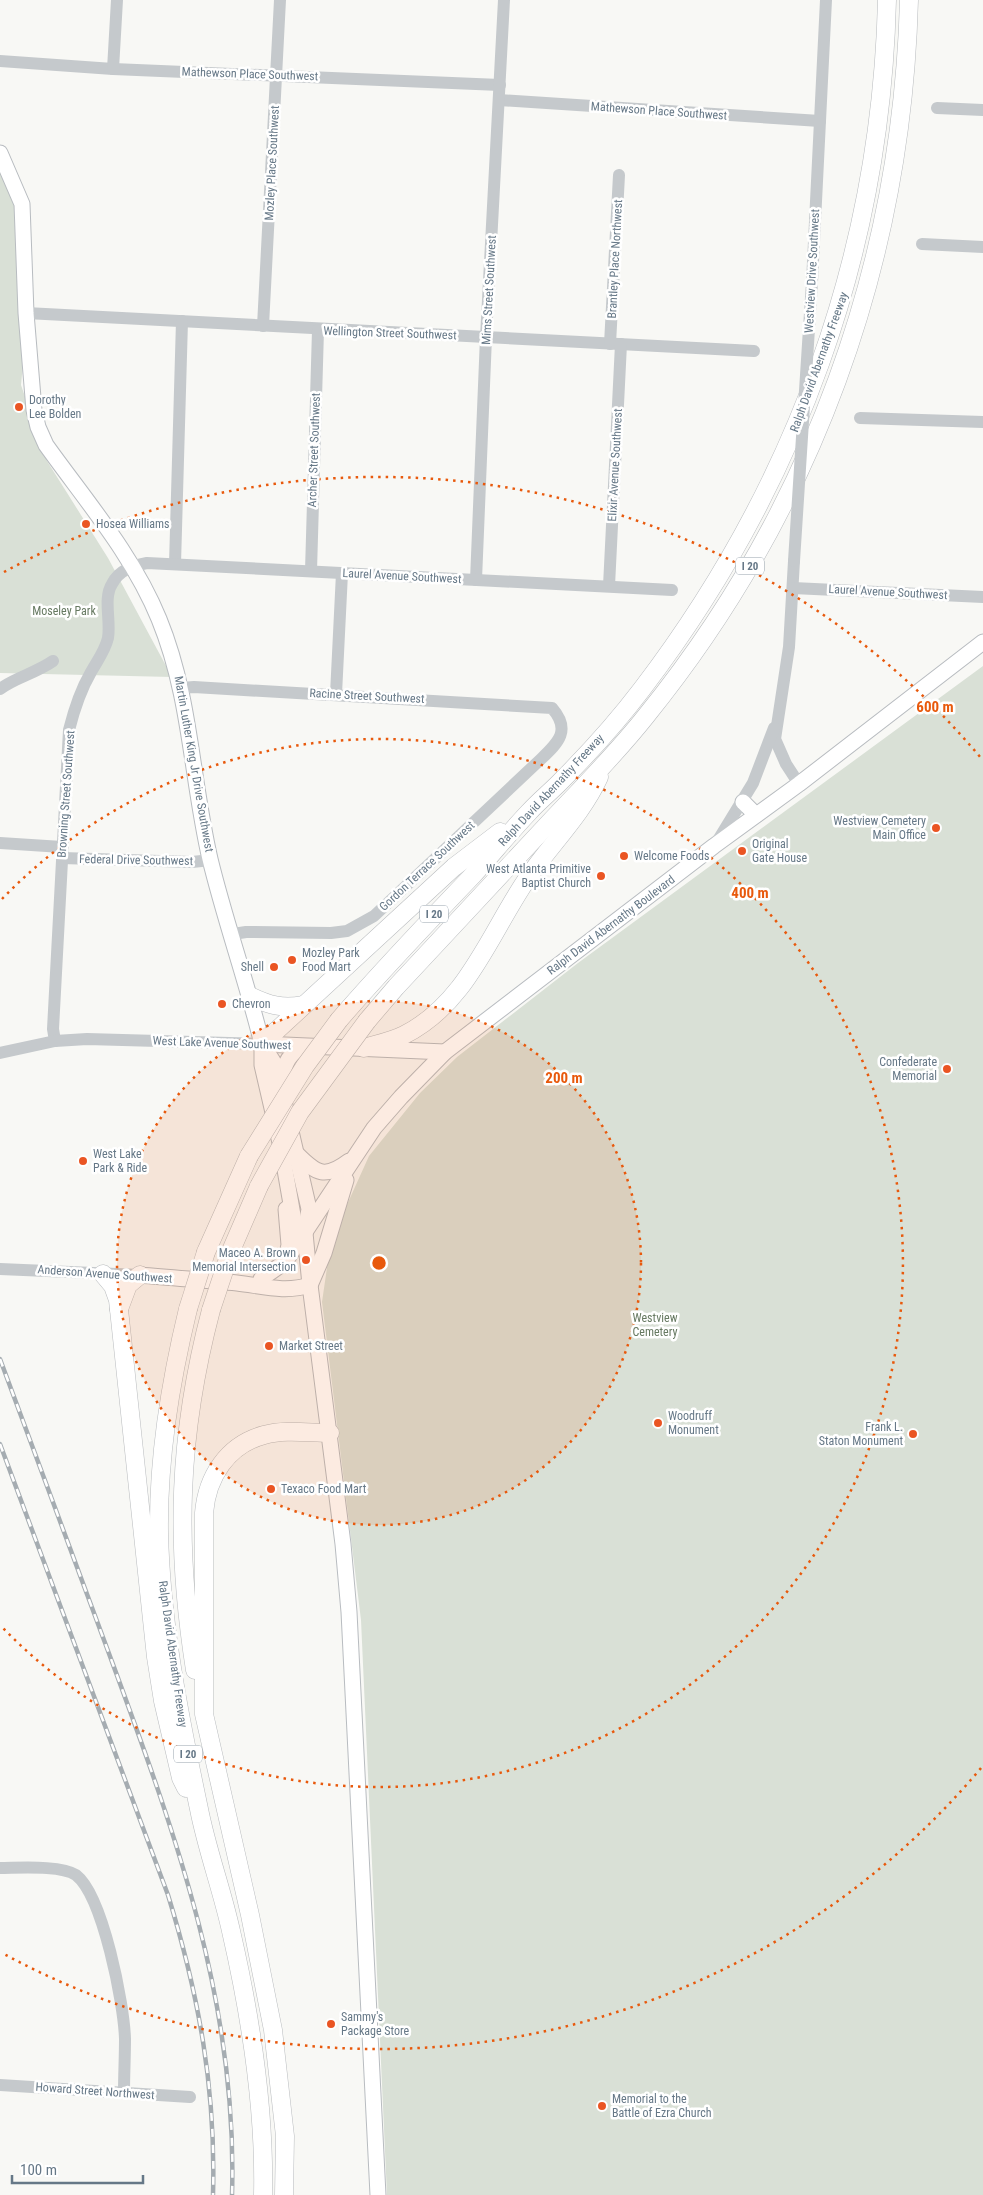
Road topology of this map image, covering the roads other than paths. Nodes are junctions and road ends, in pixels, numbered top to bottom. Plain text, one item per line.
1 (117, 0) edge
2 (280, 0) edge
3 (504, 0) edge
4 (826, 0) edge
5 (887, 0) edge
6 (909, 0) edge
7 (0, 61) edge
8 (113, 69) junction
9 (276, 76) junction
10 (500, 85) junction
11 (499, 100) junction
12 (937, 108) dead end
13 (983, 110) edge
14 (820, 121) junction
15 (0, 153) edge
16 (0, 171) edge
17 (619, 175) dead end
18 (21, 217) junction
19 (922, 244) dead end
20 (983, 247) edge
21 (26, 313) junction
22 (182, 321) junction
23 (263, 326) junction
24 (318, 330) junction
25 (486, 337) junction
26 (616, 344) junction
27 (754, 351) dead end
28 (860, 418) dead end
29 (983, 422) edge
30 (175, 564) junction
31 (133, 566) junction
32 (311, 571) junction
33 (342, 573) junction
34 (476, 580) junction
35 (609, 586) junction
36 (793, 588) junction
37 (672, 590) dead end
38 (983, 597) edge
39 (983, 642) edge
40 (53, 661) dead end
41 (182, 688) junction
42 (0, 689) edge
43 (336, 694) junction
44 (552, 708) joint
45 (777, 721) junction
46 (604, 764) junction
47 (799, 784) junction
48 (743, 802) junction
49 (531, 810) junction
50 (756, 814) junction
51 (0, 844) edge
52 (714, 846) junction
53 (62, 852) junction
54 (210, 860) junction
55 (233, 934) junction
56 (250, 996) junction
57 (303, 1005) junction
58 (55, 1041) junction
59 (262, 1044) junction
60 (306, 1046) junction
61 (364, 1048) junction
62 (445, 1052) junction
63 (0, 1053) edge
64 (280, 1084) junction
65 (298, 1155) junction
66 (353, 1158) junction
67 (305, 1233) junction
68 (285, 1262) junction
69 (0, 1269) edge
70 (103, 1274) junction
71 (140, 1275) junction
72 (261, 1279) junction
73 (240, 1283) junction
74 (310, 1285) junction
75 (119, 1309) junction
76 (330, 1433) junction
77 (204, 1714) junction
78 (199, 1811) junction
79 (0, 1868) edge
80 (0, 2085) edge
81 (124, 2092) junction
82 (190, 2098) dead end
83 (263, 2195) edge
84 (284, 2195) edge
85 (378, 2195) edge

1 - 8 street
2 - 9 street, Mozley Place Southwest
3 - 10 street, Mims Street Southwest
4 - 14 street, Westview Drive Southwest
5 - 49 highway, Ralph David Abernathy Freeway / I 20
6 - 46 highway, Ralph David Abernathy Freeway / I 20
7 - 8 street, Mathewson Place Southwest
8 - 9 street, Mathewson Place Southwest
9 - 10 street, Mathewson Place Southwest
9 - 23 street, Mozley Place Southwest
10 - 11 street, Mims Street Southwest
11 - 14 street, Mathewson Place Southwest
11 - 25 street, Mims Street Southwest
12 - 13 street
14 - 36 street, Westview Drive Southwest, bridge
15 - 18 main road, Martin Luther King Jr Drive Southwest
16 - 18 main road, Martin Luther King Jr Drive Southwest
17 - 26 street, Brantley Place Northwest
18 - 21 main road, Martin Luther King Jr Drive Southwest
19 - 20 street
21 - 22 street, Wellington Street Southwest
21 - 31 main road, Martin Luther King Jr Drive Southwest
22 - 23 street, Wellington Street Southwest
22 - 30 street
23 - 24 street, Wellington Street Southwest
24 - 25 street, Wellington Street Southwest
24 - 32 street, Archer Street Southwest
25 - 26 street, Wellington Street Southwest
25 - 34 street, Mims Street Southwest
26 - 27 street, Wellington Street Southwest
26 - 35 street, Elixir Avenue Southwest
28 - 29 street
30 - 31 street, Laurel Avenue Southwest
30 - 32 street, Laurel Avenue Southwest
31 - 41 main road, Martin Luther King Jr Drive Southwest
31 - 53 street, Browning Street Southwest
32 - 33 street, Laurel Avenue Southwest
33 - 34 street, Laurel Avenue Southwest
33 - 43 street
34 - 35 street, Laurel Avenue Southwest
35 - 37 street, Laurel Avenue Southwest
36 - 38 street, Laurel Avenue Southwest
36 - 45 street, Westview Drive Southwest
39 - 47 main road, Ralph David Abernathy Boulevard
40 - 42 street
41 - 43 street, Racine Street Southwest
41 - 54 main road, Martin Luther King Jr Drive Southwest
43 - 44 street, Racine Street Southwest
44 - 55 street, Gordon Terrace Southwest
45 - 47 street, Westview Drive Southwest
45 - 48 street, Westview Drive Southwest
46 - 61 highway
46 - 77 highway, Ralph David Abernathy Freeway / I 20, bridge
47 - 50 main road, Ralph David Abernathy Boulevard
48 - 50 main road
48 - 52 street, Westview Drive Southwest
49 - 57 highway
49 - 78 highway, Ralph David Abernathy Freeway / I 20, bridge
50 - 52 main road, Ralph David Abernathy Boulevard
51 - 53 street, Federal Drive Southwest
52 - 62 main road, Ralph David Abernathy Boulevard
53 - 54 street, Federal Drive Southwest
53 - 58 street, Browning Street Southwest
54 - 55 main road, Martin Luther King Jr Drive Southwest
55 - 56 main road, Martin Luther King Jr Drive Southwest
56 - 57 highway
56 - 59 main road, Martin Luther King Jr Drive Southwest
57 - 59 highway
58 - 59 street, West Lake Avenue Southwest
58 - 63 street, West Lake Avenue Southwest
59 - 60 main road, West Lake Avenue Southwest
59 - 64 main road
59 - 67 main road
59 - 68 main road
60 - 61 main road, West Lake Avenue Southwest
60 - 64 main road
61 - 62 main road, West Lake Avenue Southwest
62 - 66 main road, Ralph David Abernathy Boulevard
64 - 65 main road
65 - 66 main road
65 - 67 main road
66 - 67 main road, Ralph David Abernathy Boulevard
66 - 74 main road
67 - 68 main road, Ralph David Abernathy Boulevard
67 - 74 main road
68 - 72 main road
69 - 70 street, Anderson Avenue Southwest
70 - 71 street, Anderson Avenue Southwest
70 - 75 highway
71 - 73 main road, Anderson Avenue Southwest
71 - 75 highway
72 - 73 main road, Anderson Avenue Southwest
72 - 74 main road, Anderson Avenue Southwest
73 - 74 main road, Anderson Avenue Southwest
74 - 76 main road
75 - 78 highway
76 - 77 highway
76 - 85 main road
77 - 84 highway, I 20
78 - 83 highway, Ralph David Abernathy Freeway / I 20
79 - 81 street
80 - 81 street, Howard Street Northwest
81 - 82 street, Howard Street Northwest

